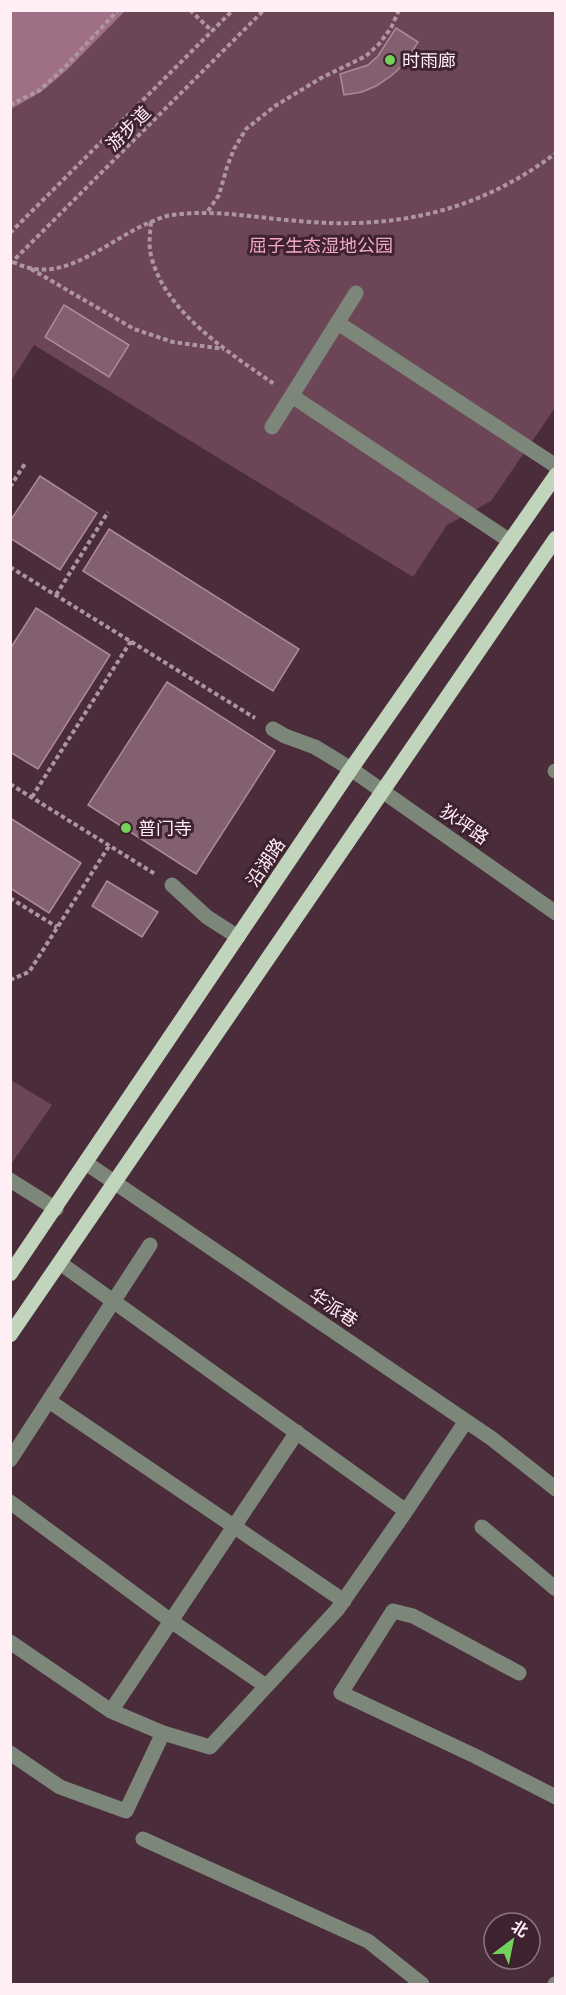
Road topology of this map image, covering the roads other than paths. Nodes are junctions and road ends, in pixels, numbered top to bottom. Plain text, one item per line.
1 (356, 293) dead end
2 (338, 323) junction
3 (292, 396) junction
4 (272, 427) dead end
5 (555, 466) edge
6 (555, 475) edge
7 (555, 538) edge
8 (510, 541) junction
9 (273, 729) road end
10 (351, 769) junction
11 (383, 791) junction
12 (172, 885) road end
13 (555, 913) edge
14 (238, 937) junction
15 (86, 1163) junction
16 (10, 1180) edge
17 (115, 1182) junction
18 (56, 1209) junction
19 (150, 1245) dead end
20 (60, 1263) junction
21 (10, 1274) edge
22 (113, 1300) junction
23 (10, 1335) edge
24 (49, 1401) junction
25 (466, 1421) junction
26 (297, 1432) junction
27 (10, 1460) edge
28 (555, 1489) edge
29 (10, 1502) edge
30 (406, 1511) junction
31 (234, 1526) junction
32 (482, 1527) dead end
33 (555, 1589) edge
34 (344, 1601) junction
35 (171, 1621) junction
36 (10, 1642) edge
37 (519, 1673) dead end
38 (266, 1686) junction
39 (111, 1711) junction
40 (163, 1733) junction
41 (10, 1753) edge
42 (555, 1797) edge
43 (143, 1839) dead end
44 (422, 1984) edge

1 - 2 street
2 - 3 street
2 - 5 street
3 - 4 street
3 - 8 street
6 - 8 main road, 沿湖路
7 - 11 main road
8 - 10 main road, 沿湖路
9 - 10 street, 狄坪路
10 - 11 street, 狄坪路
10 - 14 main road, 沿湖路
11 - 13 street, 狄坪路
11 - 17 main road
12 - 14 street
14 - 15 main road, 沿湖路
15 - 17 street, 华派巷
15 - 18 main road, 沿湖路
16 - 18 street
17 - 20 main road
17 - 25 street, 华派巷
18 - 21 main road, 沿湖路
19 - 22 street
20 - 22 street
20 - 23 main road
22 - 24 street
22 - 26 street
24 - 27 street
24 - 31 street
25 - 28 street, 华派巷
25 - 30 street
26 - 30 street
26 - 31 street
29 - 35 street
30 - 34 street
31 - 34 street
31 - 35 street
32 - 33 street
34 - 38 street
35 - 38 street
35 - 39 street
36 - 39 street
37 - 42 street
38 - 40 street
39 - 40 street
40 - 41 street
43 - 44 street

